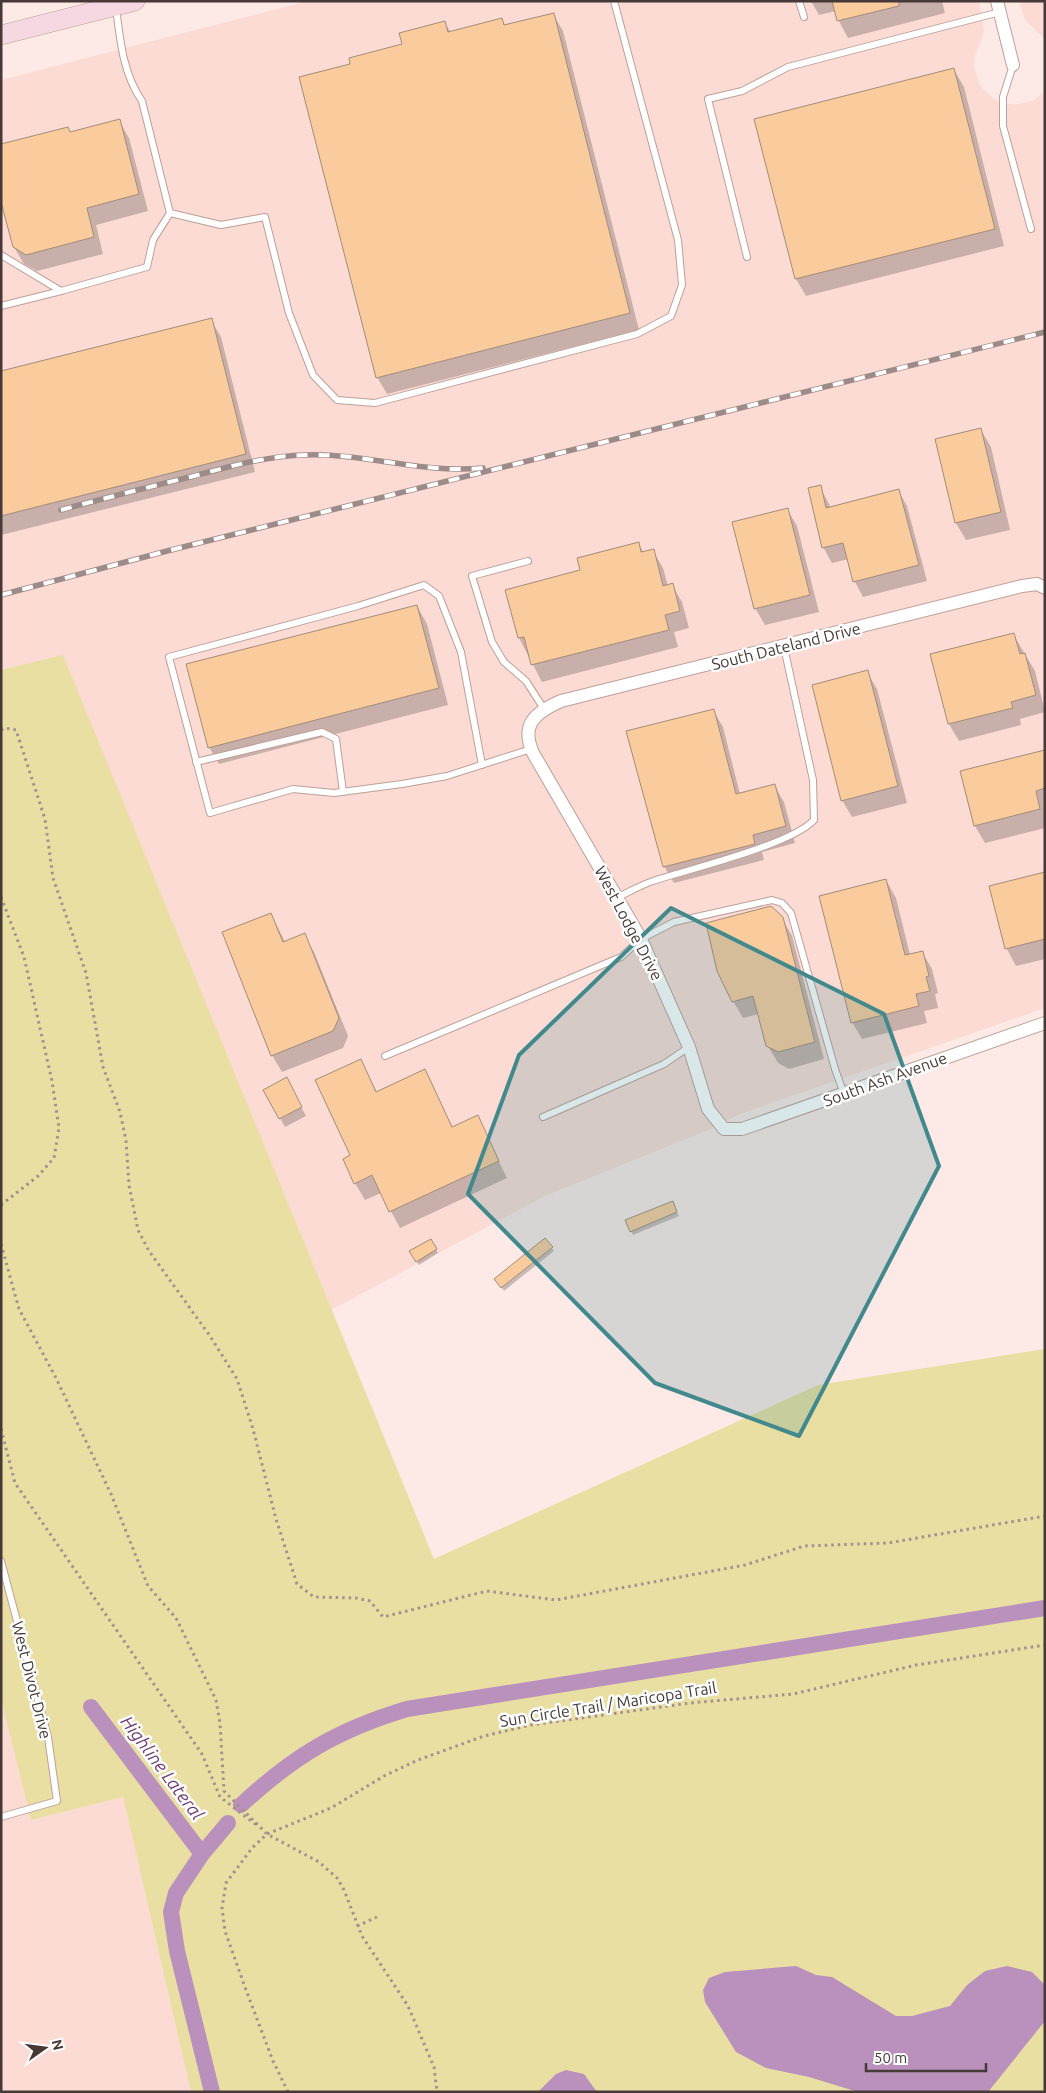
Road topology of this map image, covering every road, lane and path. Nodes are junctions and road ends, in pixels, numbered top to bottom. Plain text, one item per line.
1 (135, 1) edge
2 (614, 1) edge
3 (799, 1) edge
4 (114, 3) edge
5 (999, 7) edge
6 (804, 17) dead end
7 (1, 35) edge
8 (1013, 65) joint
9 (170, 212) junction
10 (1031, 229) dead end
11 (1, 255) edge
12 (747, 257) dead end
13 (61, 291) junction
14 (1, 306) edge
15 (528, 561) dead end
16 (1045, 588) edge
17 (784, 647) junction
18 (544, 708) junction
19 (531, 720) joint
20 (1, 730) edge
21 (532, 749) junction
22 (196, 762) junction
23 (482, 765) junction
24 (343, 792) junction
25 (1, 897) edge
26 (618, 897) junction
27 (641, 940) junction
28 (1045, 1023) edge
29 (689, 1047) junction
30 (385, 1056) dead end
31 (844, 1094) junction
32 (543, 1118) dead end
33 (724, 1129) joint
34 (1, 1205) edge
35 (1, 1244) edge
36 (1, 1429) edge
37 (1045, 1516) edge
38 (1, 1561) edge
39 (1045, 1645) edge
40 (1, 1817) edge
41 (267, 1834) junction
42 (377, 1917) dead end
43 (357, 1926) junction
44 (288, 2092) edge
45 (438, 2092) edge

1 - 4 main road
2 - 9 lane
3 - 6 lane
4 - 7 main road
4 - 9 lane
5 - 8 street
5 - 12 lane
8 - 10 lane
9 - 13 lane
11 - 13 lane
13 - 14 lane
15 - 18 lane
16 - 17 street, South Dateland Drive
17 - 18 street, South Dateland Drive
17 - 26 lane
18 - 19 street, South Dateland Drive
19 - 21 street, West Lodge Drive
20 - 37 path
21 - 23 lane
21 - 26 street, West Lodge Drive
22 - 23 lane
22 - 24 lane
22 - 24 lane
23 - 24 lane
25 - 34 path
26 - 27 street, West Lodge Drive
27 - 29 street, West Lodge Drive
27 - 30 lane
27 - 31 lane
28 - 31 street, South Ash Avenue
29 - 32 lane
29 - 33 street, West Lodge Drive
31 - 33 street, South Ash Avenue
35 - 41 path
36 - 41 path
38 - 40 lane, West Divot Drive
39 - 41 path, Sun Circle Trail / Maricopa Trail
41 - 43 path
41 - 44 path, Sun Circle Trail / Maricopa Trail
42 - 43 path
43 - 45 path

